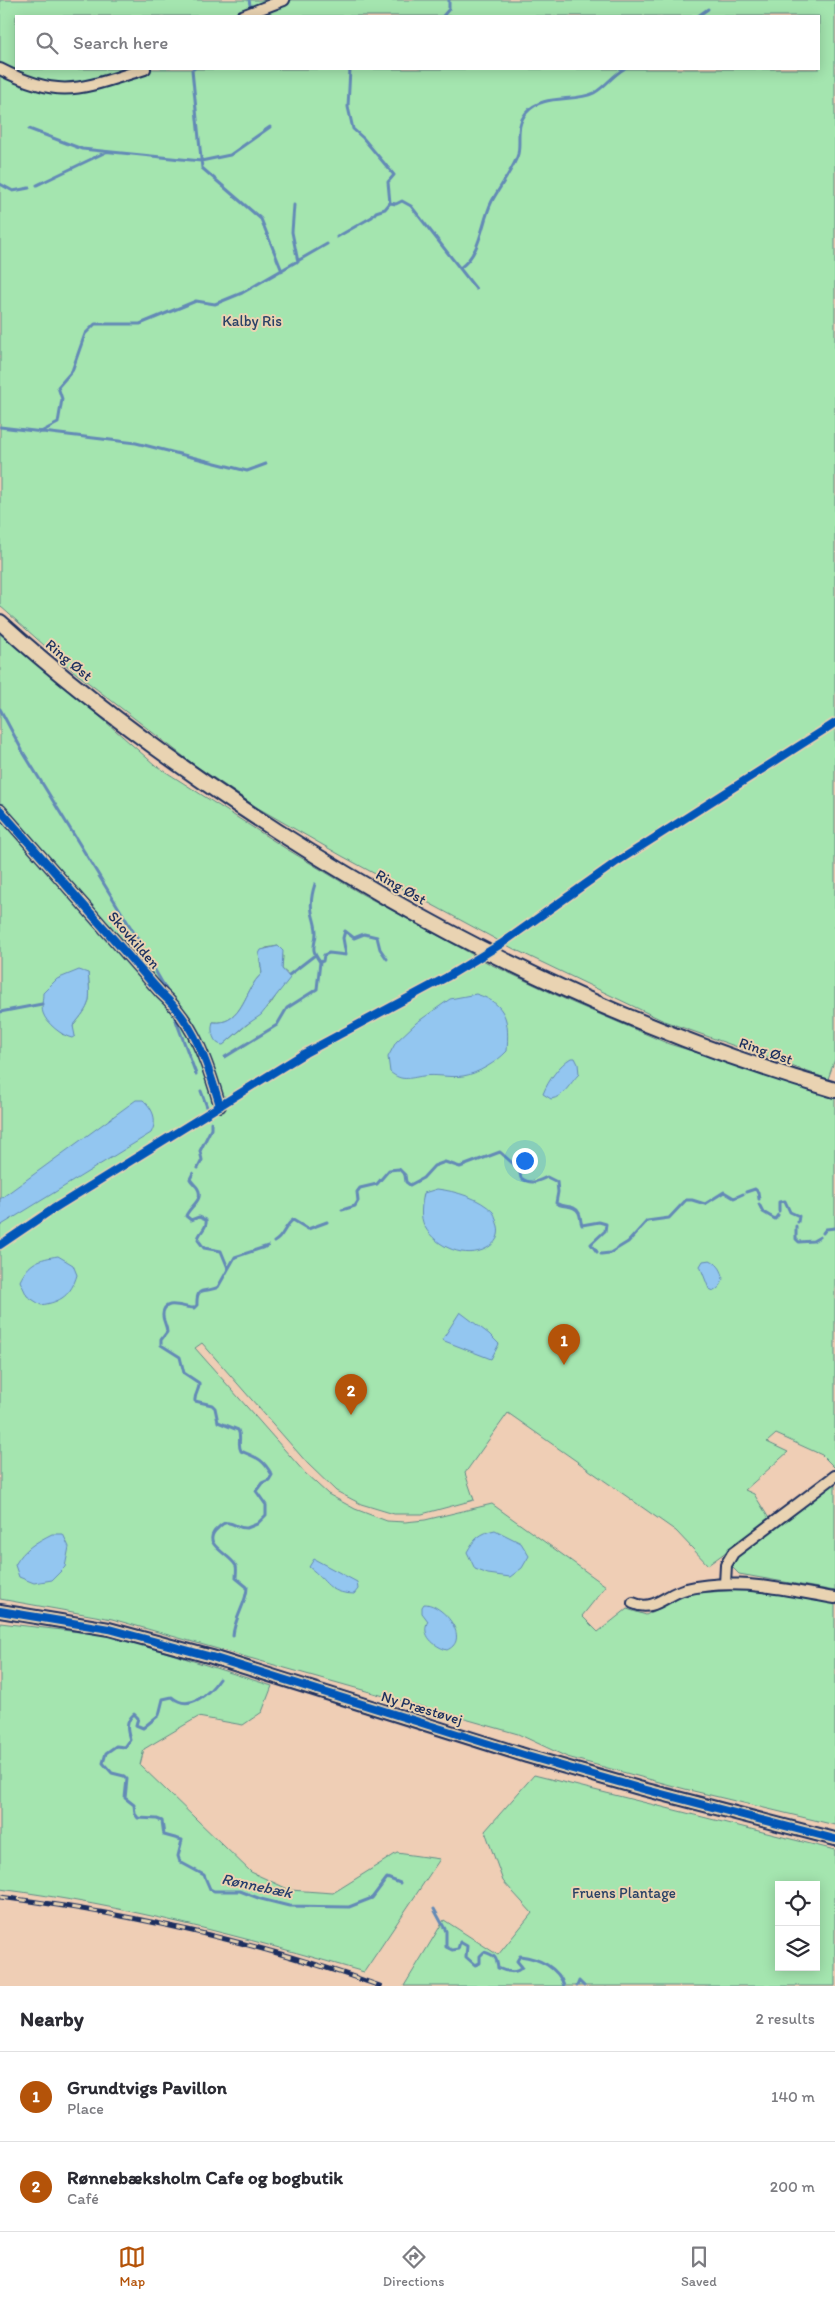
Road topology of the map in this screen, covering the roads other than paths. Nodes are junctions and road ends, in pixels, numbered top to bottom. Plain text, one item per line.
1 (284, 0) edge
2 (245, 15) edge
3 (0, 68) edge
4 (142, 70) edge
5 (0, 622) edge
6 (0, 810) edge
7 (835, 1090) edge
8 (220, 1106) dead end
9 (835, 1476) edge
10 (725, 1584) junction
11 (835, 1598) edge
12 (634, 1603) dead end
13 (0, 1610) edge
14 (835, 1839) edge

1 - 2 street
3 - 4 street
5 - 7 main road, Ring Øst
6 - 8 street, Skovkilden
9 - 10 street
10 - 11 street
10 - 12 street
13 - 14 street, Ny Præstøvej

